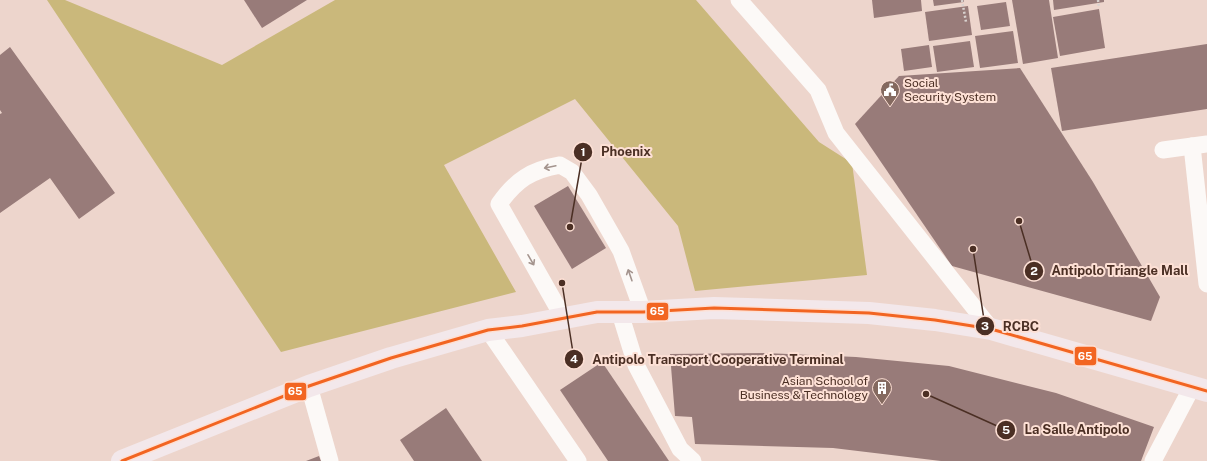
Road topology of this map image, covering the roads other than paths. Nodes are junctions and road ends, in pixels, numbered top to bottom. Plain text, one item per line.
1 (739, 0) edge
2 (1200, 145) edge
3 (1163, 150) dead end
4 (1207, 284) edge
5 (643, 312) junction
6 (620, 313) junction
7 (563, 317) junction
8 (991, 329) junction
9 (488, 330) junction
10 (309, 386) junction
11 (1199, 389) edge
12 (122, 461) edge
13 (330, 461) edge
14 (578, 461) edge
15 (693, 461) edge
16 (1153, 461) edge

1 - 8 lane
2 - 3 lane
2 - 4 lane
5 - 6 main road
5 -> 7 lane
5 - 8 main road
6 - 7 main road
6 - 15 lane
7 - 9 main road
8 - 11 main road
9 - 10 main road
9 - 14 lane
10 - 12 main road
10 - 13 lane
11 - 16 lane

